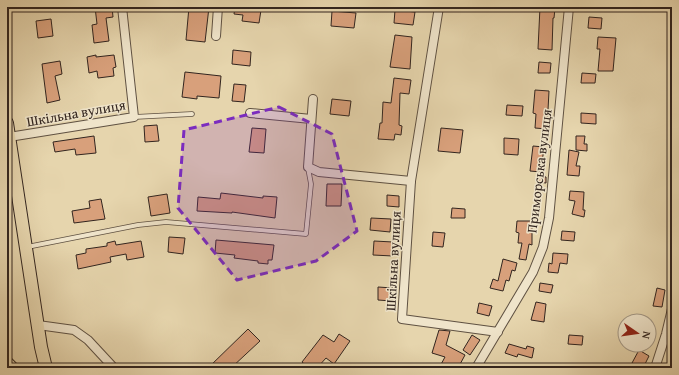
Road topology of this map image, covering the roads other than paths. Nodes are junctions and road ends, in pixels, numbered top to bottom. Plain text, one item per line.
1 (122, 7) edge
2 (218, 7) edge
3 (439, 7) edge
4 (569, 7) edge
5 (216, 36) dead end
6 (313, 98) dead end
7 (250, 113) dead end
8 (192, 114) dead end
9 (134, 117) junction
10 (311, 119) junction
11 (7, 123) edge
12 (9, 137) junction
13 (308, 167) junction
14 (411, 181) junction
15 (26, 248) junction
16 (672, 309) edge
17 (38, 325) junction
18 (498, 332) junction
19 (41, 347) junction
20 (7, 363) edge
21 (12, 368) edge
22 (37, 368) edge
23 (46, 368) edge
24 (114, 368) edge
25 (476, 368) edge
26 (655, 368) edge

1 - 9 street, Шкільна вулиця
2 - 5 street
3 - 14 street, Шкільна вулиця
4 - 18 street, Приморська вулиця
6 - 10 street
7 - 10 street
8 - 9 lane
9 - 12 street, Шкільна вулиця
10 - 13 street
11 - 12 main road
12 - 15 main road
13 - 14 street
13 - 15 lane
14 - 18 street, Шкільна вулиця
15 - 17 main road
16 - 26 street
17 - 19 main road
17 - 24 street
18 - 25 street, Приморська вулиця
19 - 22 main road
19 - 23 main road
20 - 21 main road

